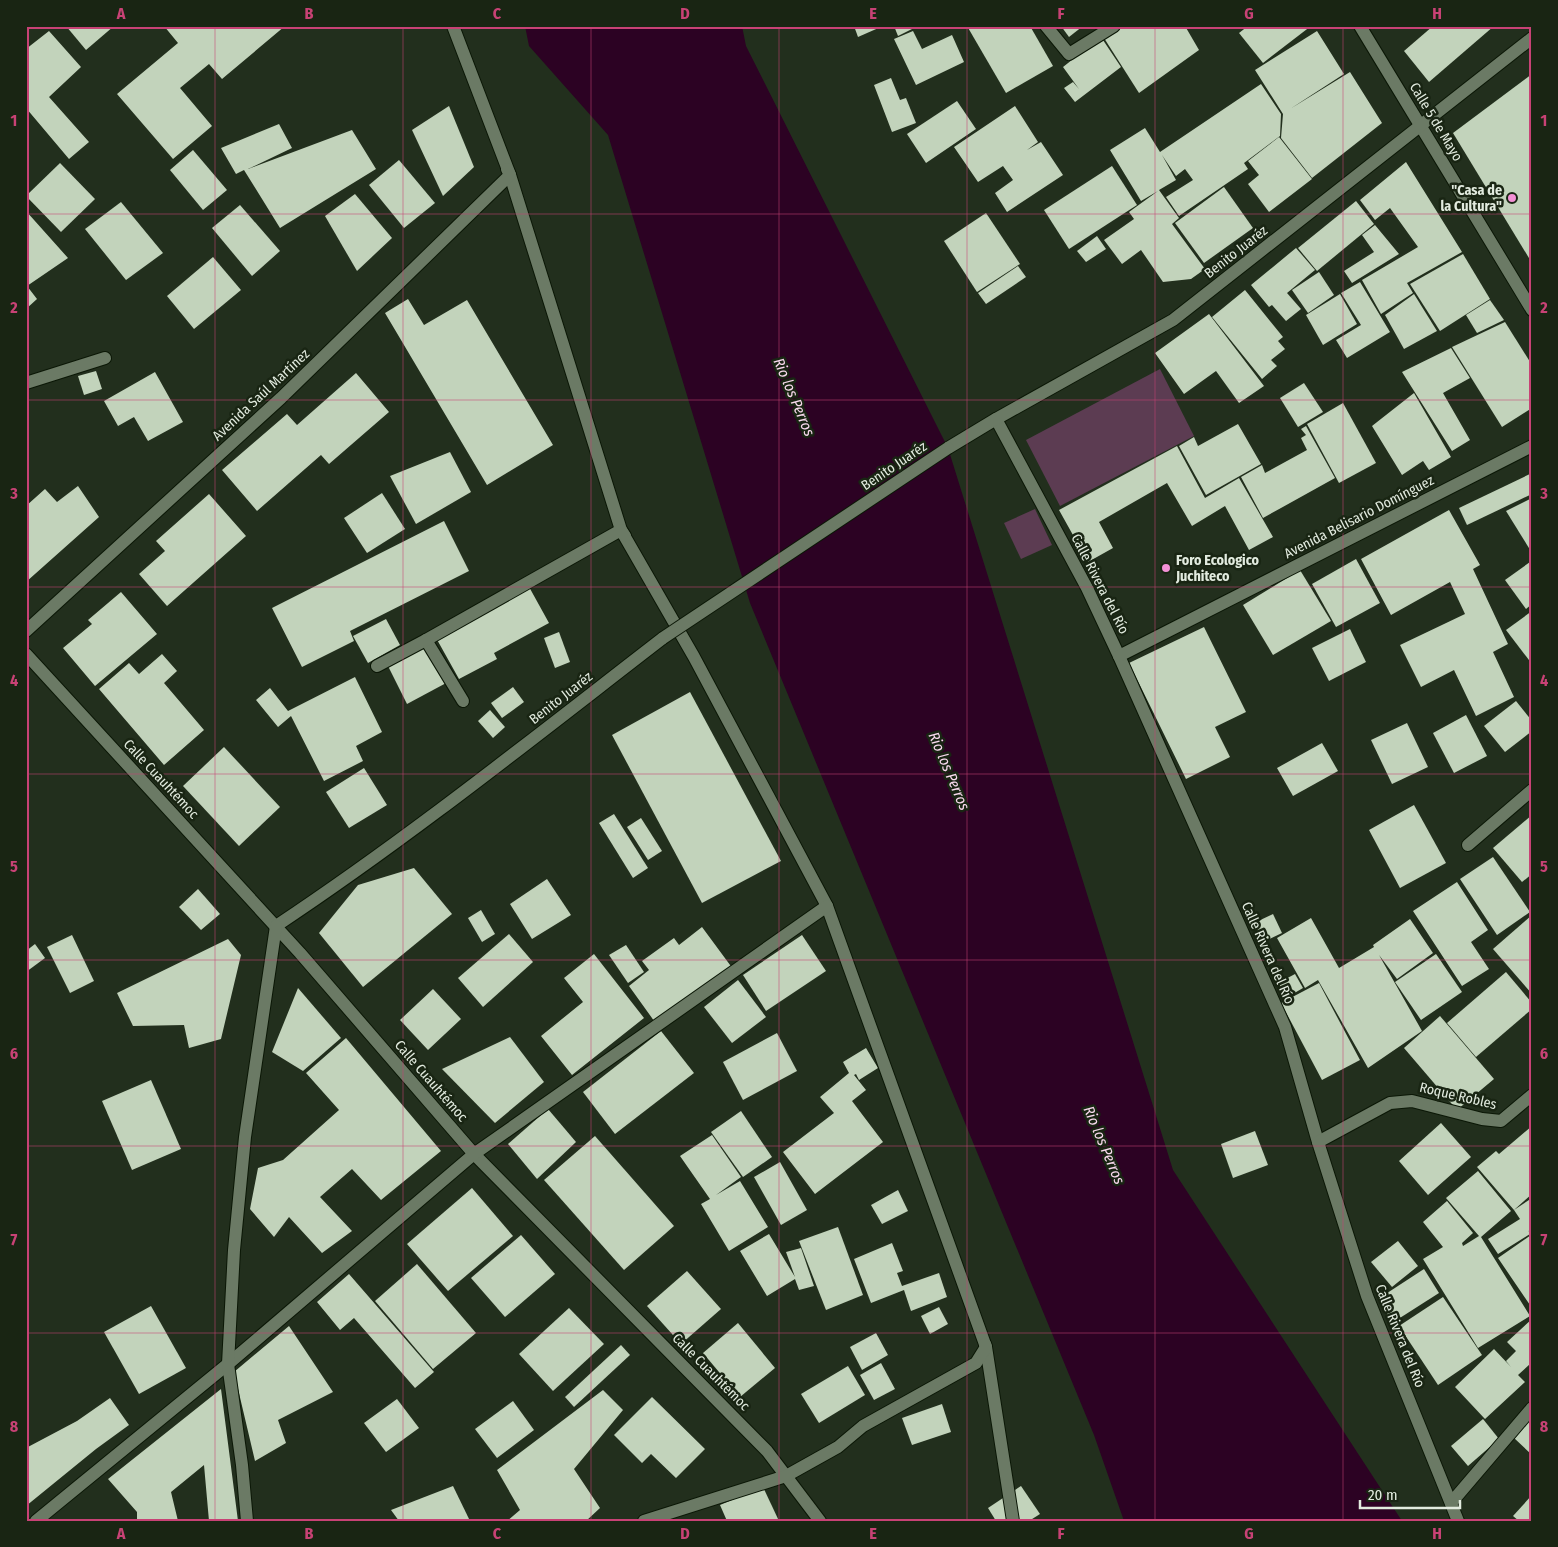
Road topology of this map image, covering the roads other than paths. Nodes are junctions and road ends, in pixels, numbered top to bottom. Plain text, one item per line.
1 (453, 26) edge
2 (1046, 26) edge
3 (1114, 26) edge
4 (1360, 26) edge
5 (1532, 38) edge
6 (1421, 126) junction
7 (510, 175) junction
8 (1532, 310) edge
9 (105, 358) dead end
10 (26, 383) edge
11 (996, 419) junction
12 (1532, 446) edge
13 (621, 530) junction
14 (26, 631) edge
15 (426, 640) junction
16 (26, 654) edge
17 (1119, 656) junction
18 (376, 666) dead end
19 (463, 701) dead end
20 (1532, 790) edge
21 (1468, 845) dead end
22 (827, 906) junction
23 (276, 926) junction
24 (1532, 1095) edge
25 (1318, 1142) junction
26 (474, 1154) junction
27 (986, 1347) junction
28 (228, 1364) junction
29 (1532, 1408) edge
30 (786, 1476) junction
31 (1451, 1504) junction
32 (36, 1521) edge
33 (247, 1521) edge
34 (644, 1521) edge
35 (820, 1521) edge
36 (1014, 1521) edge
37 (1458, 1521) edge

1 - 7 street
2 - 3 street
4 - 6 street, Calle 5 de Mayo
5 - 6 street, Benito Juaréz
6 - 8 street, Calle 5 de Mayo
6 - 11 street, Benito Juaréz
7 - 13 street
7 - 14 street, Avenida Saúl Martínez
9 - 10 street
11 - 17 street, Calle Rivera del Río
11 - 23 street, Benito Juaréz, bridge
12 - 17 street, Avenida Belisario Domínguez
13 - 15 street
13 - 22 street
15 - 18 street
15 - 19 street
16 - 23 street, Calle Cuauhtémoc
17 - 25 street, Calle Rivera del Río
20 - 21 street
22 - 26 street
22 - 27 street
23 - 26 street, Calle Cuauhtémoc
23 - 28 street
24 - 25 street, Roque Robles
25 - 31 street, Calle Rivera del Río
26 - 28 street
26 - 30 street, Calle Cuauhtémoc
27 - 30 street
27 - 36 street
28 - 32 street
28 - 33 street
29 - 31 street
30 - 34 street
30 - 35 street, Calle Cuauhtémoc
31 - 37 street, Calle Rivera del Río

